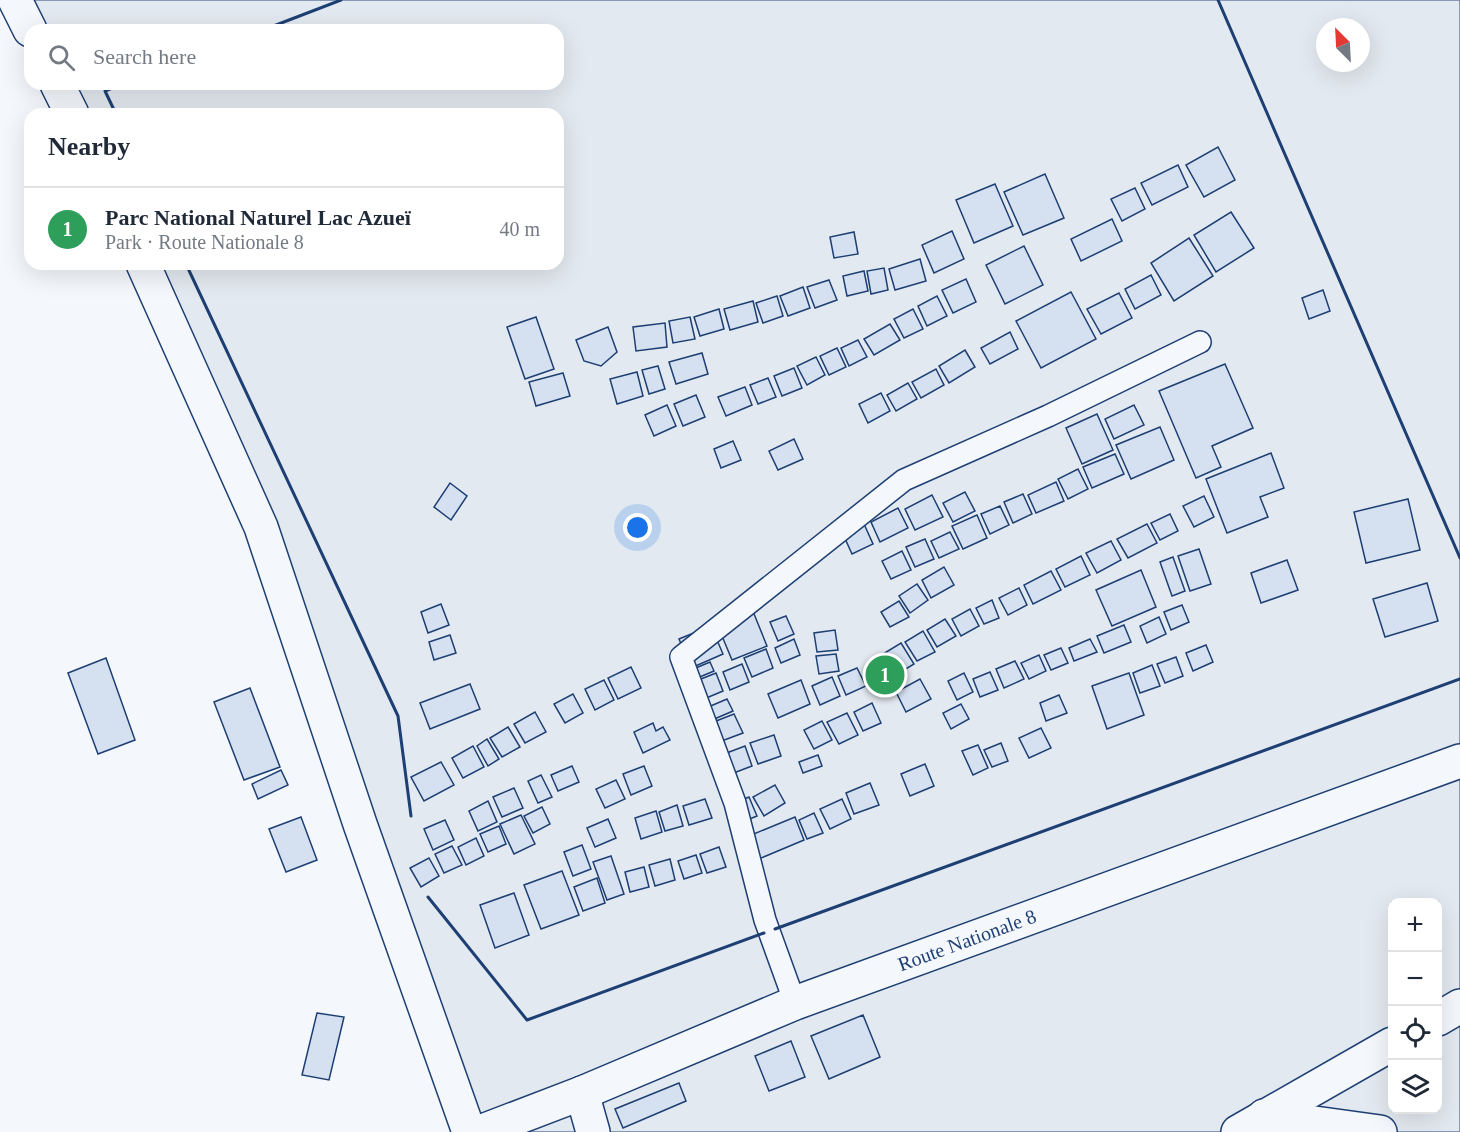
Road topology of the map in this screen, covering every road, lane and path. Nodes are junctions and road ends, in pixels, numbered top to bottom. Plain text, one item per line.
1 (15, 0) edge
2 (27, 24) edge
3 (60, 90) edge
4 (69, 108) edge
5 (146, 270) edge
6 (1200, 342) dead end
7 (1460, 760) edge
8 (795, 1003) junction
9 (1460, 1006) edge
10 (1442, 1016) edge
11 (1388, 1046) edge
12 (582, 1093) junction
13 (1251, 1124) edge
14 (469, 1132) edge
15 (480, 1132) edge
16 (593, 1132) edge
17 (1380, 1132) edge

1 - 2 street
3 - 4 street
5 - 14 street
6 - 8 lane
7 - 8 street, Route Nationale 8
8 - 12 street, Route Nationale 8
9 - 10 street
11 - 13 street
12 - 15 street, Route Nationale 8
12 - 16 street
13 - 17 street

